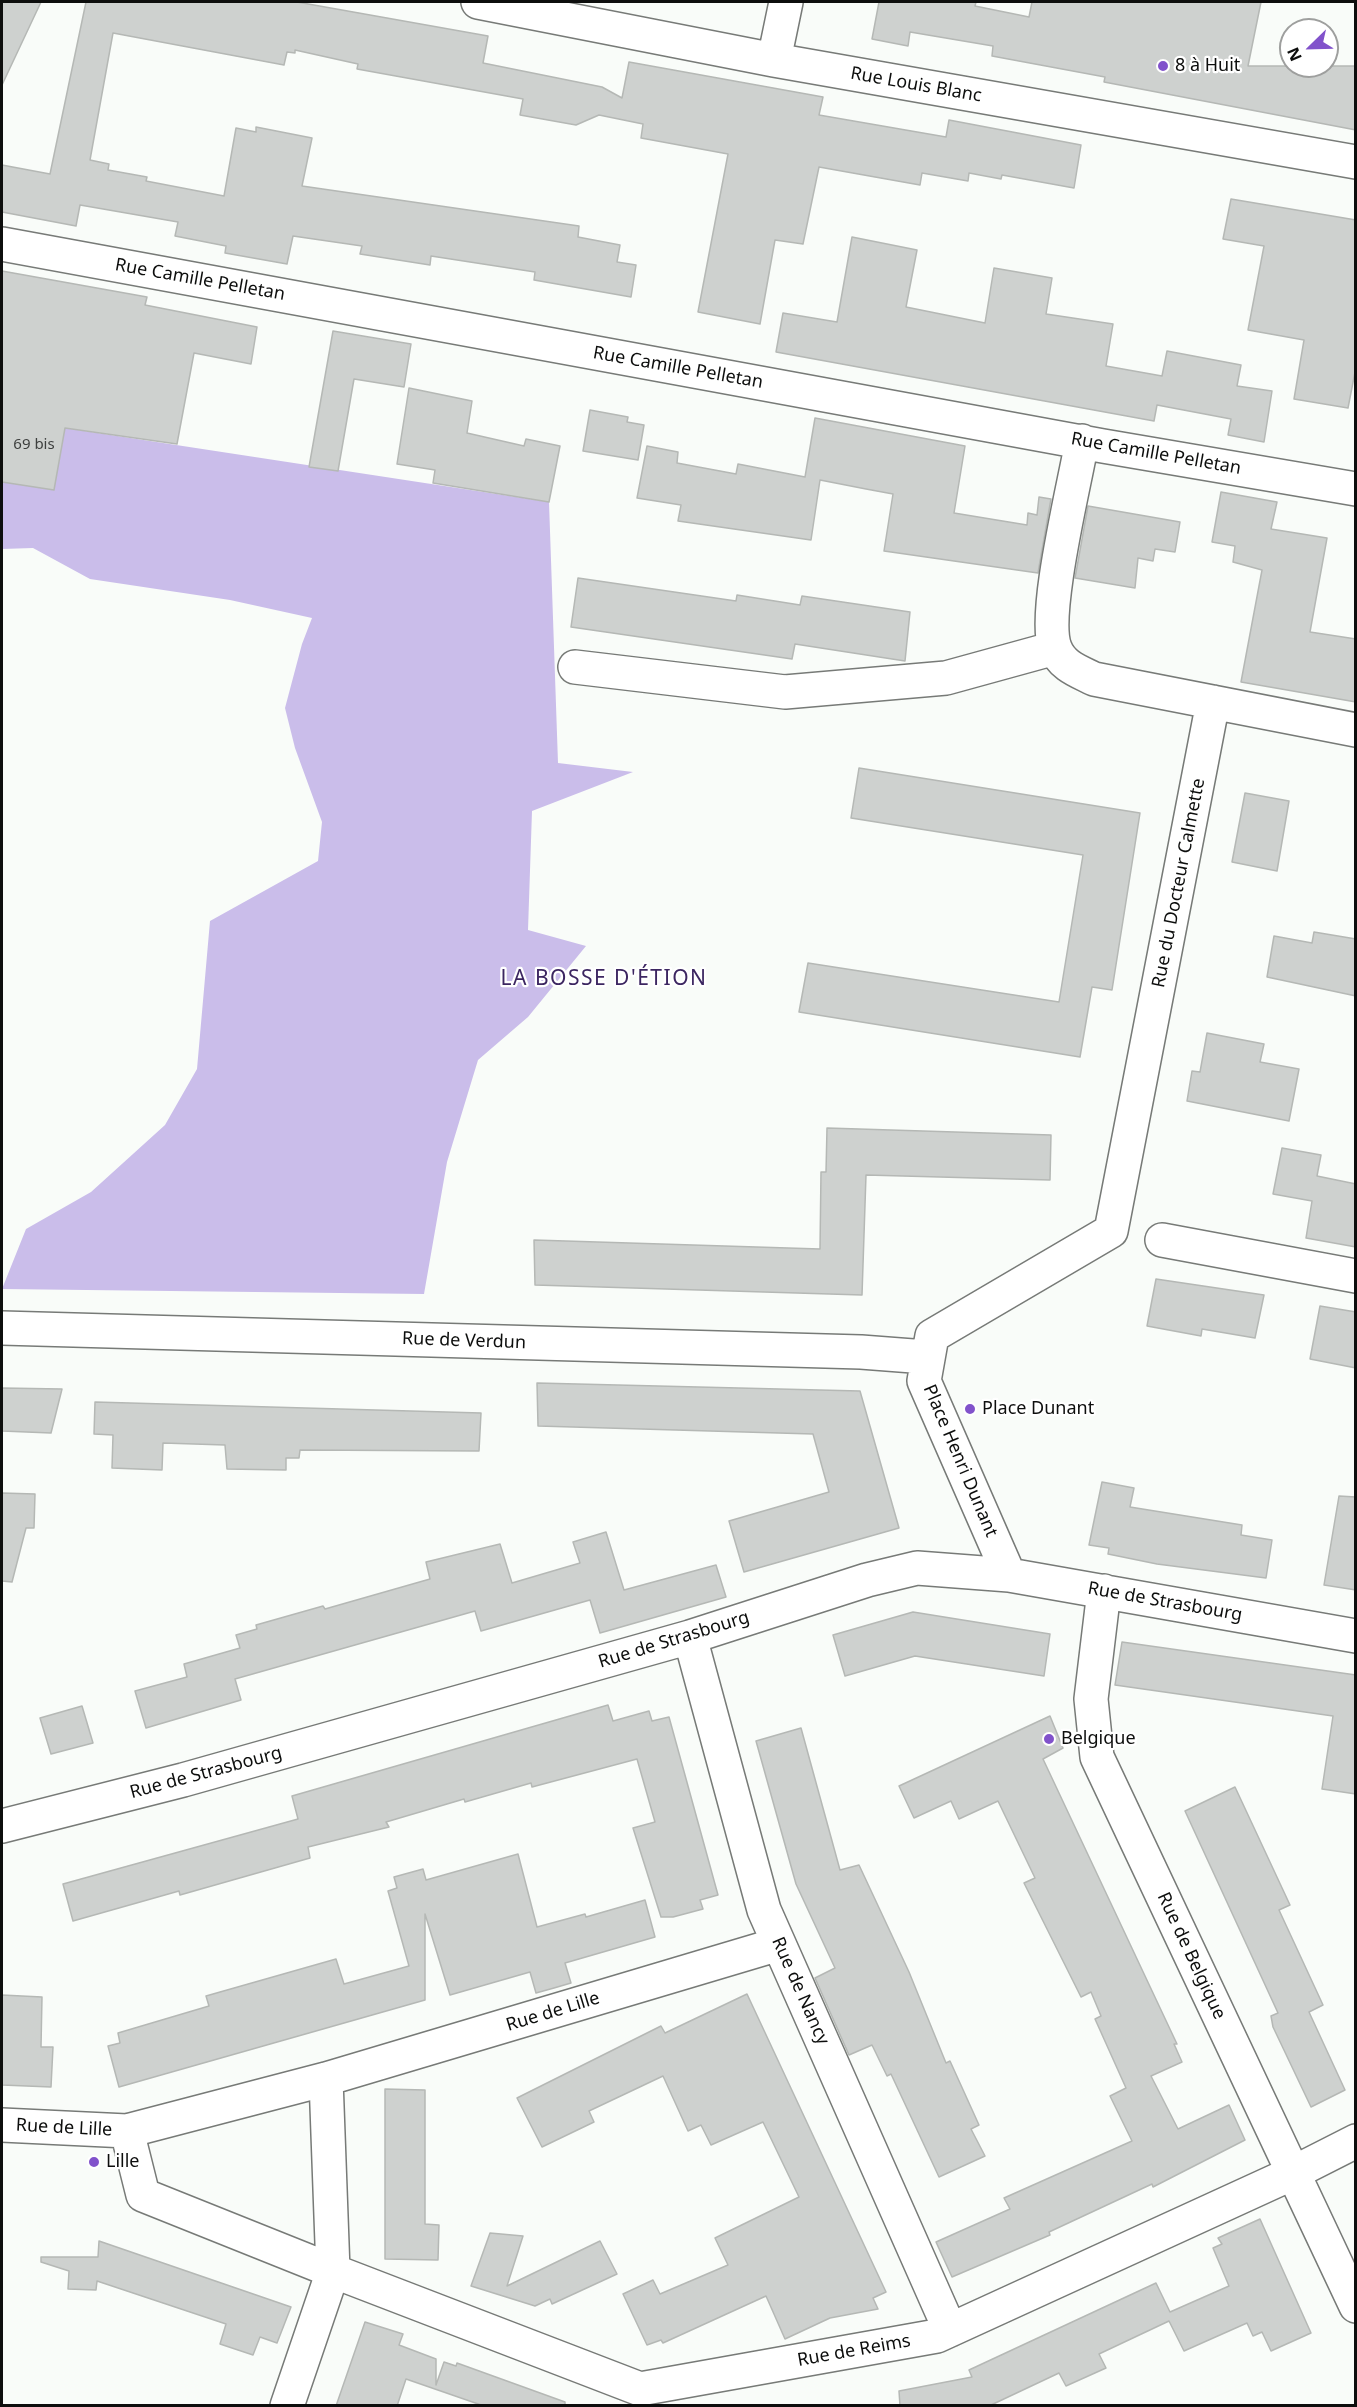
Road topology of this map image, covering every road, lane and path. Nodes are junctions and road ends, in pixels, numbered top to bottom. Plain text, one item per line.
1 (478, 2) edge
2 (786, 2) edge
3 (774, 60) junction
4 (1356, 162) edge
5 (2, 244) edge
6 (1082, 441) junction
7 (1356, 489) edge
8 (1055, 648) junction
9 (575, 667) dead end
10 (1213, 702) junction
11 (1356, 730) edge
12 (1111, 1231) joint
13 (1162, 1240) dead end
14 (1356, 1276) edge
15 (2, 1328) edge
16 (926, 1357) junction
17 (1009, 1575) junction
18 (1104, 1591) junction
19 (1356, 1636) edge
20 (690, 1637) junction
21 (2, 1826) edge
22 (779, 1944) junction
23 (326, 2079) junction
24 (2, 2125) edge
25 (127, 2131) junction
26 (1356, 2141) edge
27 (1293, 2173) junction
28 (333, 2271) junction
29 (1356, 2306) edge
30 (950, 2330) junction
31 (287, 2406) edge

1 - 3 street, Rue Louis Blanc
2 - 3 street
3 - 4 street, Rue Louis Blanc
5 - 6 street, Rue Camille Pelletan
6 - 7 street, Rue Camille Pelletan
6 - 8 street
8 - 9 street
8 - 10 street
10 - 11 street
10 - 12 street, Rue du Docteur Calmette
12 - 16 street, Place Henri Dunant
13 - 14 street
15 - 16 street, Rue de Verdun
16 - 17 street, Place Henri Dunant
17 - 18 street, Rue de Strasbourg
17 - 20 street, Rue de Strasbourg
18 - 19 street, Rue de Strasbourg
18 - 27 street, Rue de Belgique
20 - 21 street, Rue de Strasbourg
20 - 22 street, Rue de Nancy
22 - 23 street, Rue de Lille
22 - 30 street, Rue de Nancy
23 - 25 street, Rue de Lille
23 - 28 street
24 - 25 street, Rue de Lille
25 - 28 street, Rue de Lille
26 - 27 street, Rue de Reims
27 - 29 street, Rue de Belgique
27 - 30 street, Rue de Reims
28 - 30 street, Rue de Reims
28 - 31 street

